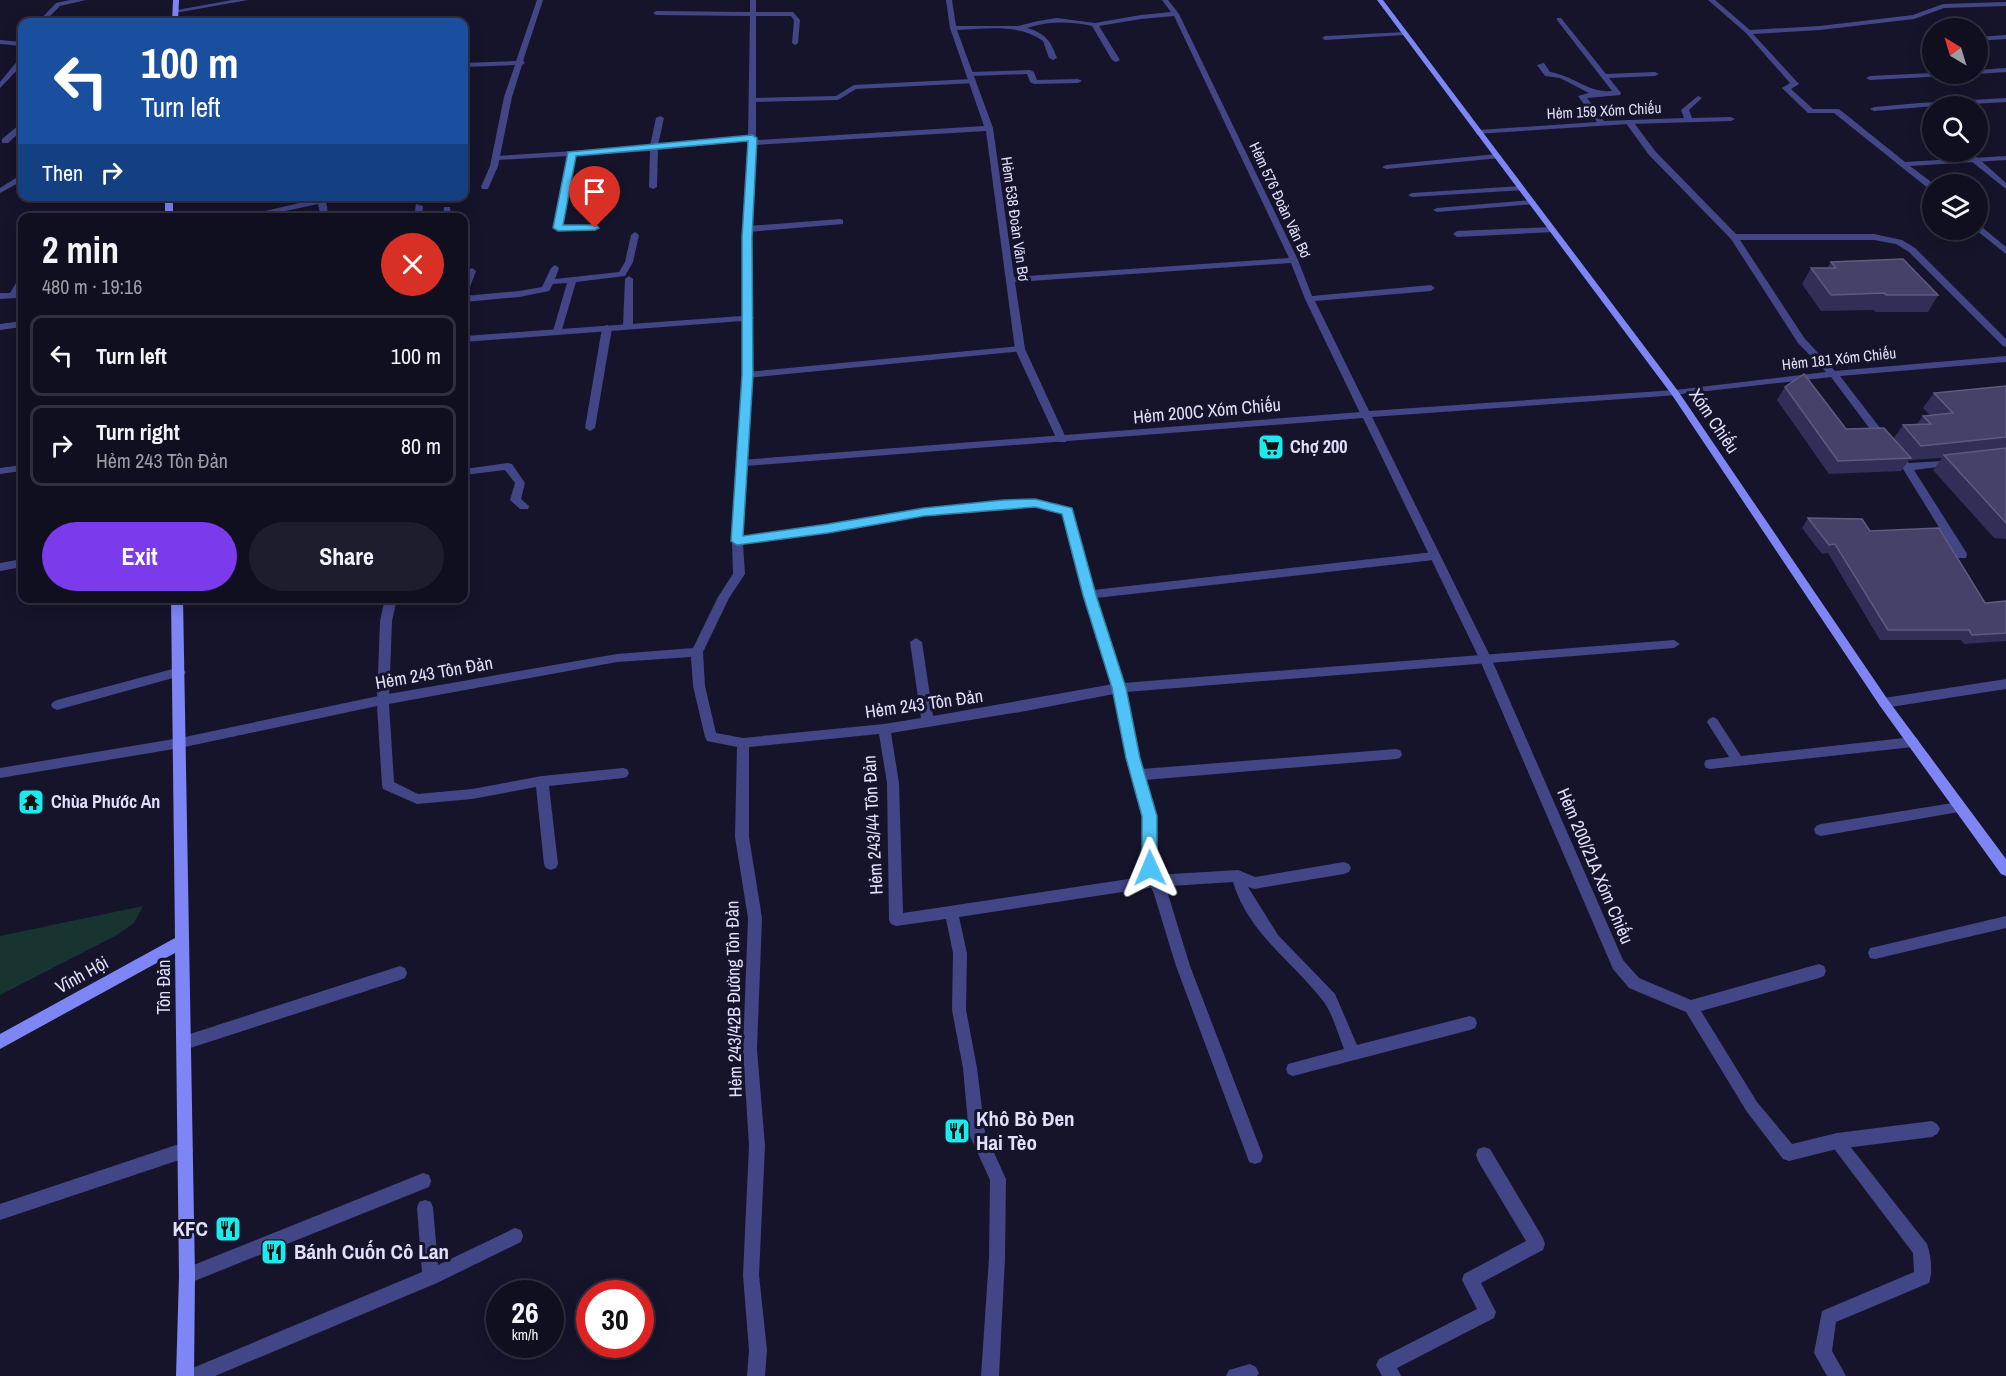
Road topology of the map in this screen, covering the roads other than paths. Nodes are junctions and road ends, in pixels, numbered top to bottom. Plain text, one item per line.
1 (83, 0) edge
2 (176, 0) edge
3 (245, 0) edge
4 (540, 0) edge
5 (753, 0) edge
6 (949, 0) edge
7 (1164, 0) edge
8 (1380, 0) edge
9 (1711, 0) edge
10 (2006, 4) edge
11 (175, 11) junction
12 (656, 13) dead end
13 (1176, 14) junction
14 (754, 16) junction
15 (45, 18) edge
16 (175, 18) edge
17 (1560, 19) dead end
18 (1095, 25) junction
19 (953, 28) junction
20 (1019, 29) junction
21 (1748, 32) junction
22 (1404, 33) junction
23 (2006, 37) edge
24 (1325, 38) dead end
25 (1988, 38) edge
26 (0, 42) edge
27 (795, 43) dead end
28 (18, 44) edge
29 (1053, 58) dead end
30 (1116, 60) dead end
31 (521, 63) junction
32 (468, 65) edge
33 (1541, 65) dead end
34 (18, 66) edge
35 (2006, 70) edge
36 (1988, 71) edge
37 (1655, 74) dead end
38 (1922, 75) edge
39 (971, 77) junction
40 (1870, 78) dead end
41 (1606, 79) junction
42 (1648, 80) dead end
43 (1078, 81) dead end
44 (0, 86) edge
45 (1597, 94) junction
46 (1698, 98) dead end
47 (753, 100) junction
48 (2006, 100) edge
49 (1874, 109) dead end
50 (660, 118) dead end
51 (1731, 119) dead end
52 (1689, 120) junction
53 (1629, 122) junction
54 (1602, 124) junction
55 (989, 128) junction
56 (18, 131) edge
57 (1479, 132) junction
58 (752, 140) junction
59 (5, 141) dead end
60 (654, 146) junction
61 (572, 154) junction
62 (1497, 156) junction
63 (496, 158) junction
64 (2006, 158) edge
65 (1988, 159) edge
66 (1933, 162) edge
67 (1977, 162) edge
68 (1905, 164) junction
69 (1386, 167) dead end
70 (1922, 178) edge
71 (18, 180) edge
72 (0, 184) edge
73 (10, 184) junction
74 (485, 187) dead end
75 (653, 187) dead end
76 (2006, 187) edge
77 (1521, 188) junction
78 (0, 191) edge
79 (1412, 195) dead end
80 (312, 201) edge
81 (1532, 202) junction
82 (419, 206) dead end
83 (1437, 210) dead end
84 (261, 213) edge
85 (418, 213) edge
86 (840, 222) dead end
87 (595, 228) dead end
88 (748, 229) junction
89 (1552, 230) junction
90 (1457, 234) dead end
91 (635, 235) dead end
92 (1988, 235) edge
93 (1734, 237) junction
94 (2006, 251) edge
95 (1294, 260) junction
96 (555, 268) dead end
97 (472, 271) dead end
98 (628, 279) dead end
99 (572, 280) junction
100 (1010, 280) junction
101 (468, 282) edge
102 (548, 282) junction
103 (18, 287) edge
104 (1431, 288) dead end
105 (0, 296) edge
106 (468, 299) edge
107 (1309, 299) junction
108 (749, 318) junction
109 (18, 325) edge
110 (628, 326) junction
111 (0, 327) edge
112 (607, 328) junction
113 (558, 330) junction
114 (468, 339) edge
115 (2006, 344) edge
116 (1020, 349) junction
117 (2006, 358) edge
118 (1833, 374) junction
119 (747, 375) junction
120 (1675, 393) junction
121 (1365, 413) junction
122 (590, 428) dead end
123 (1062, 440) junction
124 (1962, 461) edge
125 (741, 463) junction
126 (1907, 467) junction
127 (18, 469) edge
128 (0, 471) edge
129 (468, 471) edge
130 (525, 506) dead end
131 (737, 541) junction
132 (1962, 555) dead end
133 (1434, 556) junction
134 (18, 564) edge
135 (0, 567) edge
136 (1089, 595) junction
137 (177, 603) edge
138 (390, 603) edge
139 (916, 642) dead end
140 (1674, 644) dead end
141 (697, 652) junction
142 (1485, 658) junction
143 (180, 672) junction
144 (2006, 684) edge
145 (1119, 688) junction
146 (383, 700) junction
147 (1884, 703) junction
148 (57, 705) dead end
149 (928, 722) junction
150 (1713, 722) dead end
151 (884, 729) junction
152 (1913, 742) junction
153 (180, 743) junction
154 (743, 744) junction
155 (1396, 754) dead end
156 (1738, 761) junction
157 (1710, 764) dead end
158 (0, 773) edge
159 (623, 773) dead end
160 (1137, 776) junction
161 (542, 781) junction
162 (1959, 807) junction
163 (1821, 830) dead end
164 (551, 864) dead end
165 (1344, 868) dead end
166 (2006, 870) edge
167 (1238, 876) junction
168 (1155, 881) junction
169 (951, 912) junction
170 (2006, 922) edge
171 (183, 941) junction
172 (1875, 953) dead end
173 (1820, 971) dead end
174 (400, 973) dead end
175 (1691, 1007) junction
176 (1470, 1023) dead end
177 (0, 1042) edge
178 (183, 1044) junction
179 (1353, 1052) junction
180 (1293, 1069) dead end
181 (1932, 1129) dead end
182 (1837, 1141) junction
183 (185, 1150) junction
184 (1484, 1155) dead end
185 (1255, 1156) dead end
186 (423, 1181) dead end
187 (425, 1208) dead end
188 (0, 1212) edge
189 (515, 1236) dead end
190 (187, 1276) junction
191 (431, 1277) junction
192 (185, 1376) edge
193 (194, 1376) edge
194 (756, 1376) edge
195 (990, 1376) edge
196 (1392, 1376) edge
197 (1837, 1376) edge

1 - 15 street
2 - 11 street
3 - 11 street
4 - 31 street
5 - 14 street, Hẻm 243 Tôn Đản
6 - 19 street, Hẻm 538 Đoàn Văn Bơ
7 - 13 street, Hẻm 576 Đoàn Văn Bơ
8 - 22 street, Xóm Chiếu
9 - 21 street
10 - 21 street
11 - 16 street
12 - 14 street
13 - 18 street
13 - 95 street, Hẻm 576 Đoàn Văn Bơ
14 - 27 street
14 - 47 street, Hẻm 243 Tôn Đản
17 - 41 street
18 - 20 street
18 - 30 street
19 - 20 street
19 - 39 street, Hẻm 538 Đoàn Văn Bơ
20 - 29 street
21 - 68 street
22 - 24 street
22 - 57 street, Xóm Chiếu
23 - 25 street
26 - 28 street
31 - 32 street
31 - 63 street
33 - 45 street
34 - 44 street
35 - 36 street
37 - 41 street
38 - 40 street
39 - 43 street
39 - 47 street
39 - 55 street, Hẻm 538 Đoàn Văn Bơ
41 - 42 street
41 - 45 street
45 - 54 street
46 - 52 street
47 - 58 street, Hẻm 243 Tôn Đản
48 - 49 street
50 - 60 street
51 - 52 street, Hẻm 159 Xóm Chiếu
52 - 53 street, Hẻm 159 Xóm Chiếu
53 - 54 street, Hẻm 159 Xóm Chiếu
53 - 93 street
54 - 57 street, Hẻm 159 Xóm Chiếu
55 - 58 street
55 - 100 street, Hẻm 538 Đoàn Văn Bơ
56 - 59 street
57 - 62 street, Xóm Chiếu
58 - 60 street
58 - 88 street, Hẻm 243 Tôn Đản
60 - 61 street
60 - 75 street
61 - 63 street
61 - 87 street
62 - 69 street
62 - 77 street, Xóm Chiếu
63 - 74 street
64 - 65 street
66 - 68 street
67 - 76 street
68 - 70 street
71 - 73 street
72 - 73 street
73 - 78 street
77 - 79 street
77 - 81 street, Xóm Chiếu
80 - 84 street
81 - 83 street
81 - 89 street, Xóm Chiếu
82 - 85 street
86 - 88 street
88 - 108 street, Hẻm 243 Tôn Đản
89 - 90 street
89 - 120 street, Xóm Chiếu
91 - 99 street
92 - 94 street
93 - 115 street
93 - 118 street
95 - 100 street
95 - 107 street, Hẻm 576 Đoàn Văn Bơ
96 - 102 street
97 - 101 street
98 - 110 street
99 - 102 street
99 - 113 street
100 - 116 street, Hẻm 538 Đoàn Văn Bơ
102 - 106 street
103 - 105 street
104 - 107 street
107 - 121 street, Hẻm 576 Đoàn Văn Bơ
108 - 110 street
108 - 119 street, Hẻm 243 Tôn Đản
109 - 111 street
110 - 112 street
112 - 113 street
112 - 122 street
113 - 114 street
116 - 119 street
116 - 123 street, Hẻm 538 Đoàn Văn Bơ
117 - 118 street, Hẻm 181 Xóm Chiếu
118 - 120 street, Hẻm 181 Xóm Chiếu
118 - 126 street
119 - 125 street, Hẻm 243 Tôn Đản
120 - 121 street, Hẻm 200C Xóm Chiếu
120 - 147 street, Xóm Chiếu
121 - 123 street, Hẻm 200C Xóm Chiếu
121 - 133 street, Hẻm 200/21A Xóm Chiếu
123 - 125 street, Hẻm 200C Xóm Chiếu
124 - 126 street
125 - 131 street, Hẻm 243 Tôn Đản
126 - 132 street
127 - 128 street
129 - 130 street
131 - 136 street
131 - 141 street, Hẻm 243 Tôn Đản
133 - 136 street
133 - 142 street, Hẻm 200/21A Xóm Chiếu
134 - 135 street
136 - 145 street
137 - 143 street, Tôn Đản
138 - 146 street
139 - 149 street
140 - 142 street, Hẻm 243 Tôn Đản
141 - 146 street, Hẻm 243 Tôn Đản
141 - 154 street, Hẻm 243 Tôn Đản
142 - 145 street, Hẻm 243 Tôn Đản
142 - 175 street, Hẻm 200/21A Xóm Chiếu
143 - 148 street
143 - 153 street, Tôn Đản
144 - 147 street
145 - 149 street, Hẻm 243 Tôn Đản
145 - 160 street
146 - 153 street, Hẻm 243 Tôn Đản
146 - 161 street
147 - 152 street, Xóm Chiếu
149 - 151 street, Hẻm 243 Tôn Đản
150 - 156 street
151 - 154 street, Hẻm 243 Tôn Đản
151 - 169 street, Hẻm 243/44 Tôn Đản
152 - 156 street
152 - 162 street, Xóm Chiếu
153 - 158 street, Hẻm 243 Tôn Đản
153 - 171 street, Tôn Đản
154 - 194 street, Hẻm 243/42B Đường Tôn Đản
155 - 160 street
156 - 157 street
159 - 161 street
160 - 168 street
161 - 164 street
162 - 163 street
162 - 166 street, Xóm Chiếu
165 - 167 street
167 - 168 street
167 - 179 street
168 - 169 street
168 - 185 street
169 - 195 street
170 - 172 street
171 - 177 street, Vĩnh Hội
171 - 178 street, Tôn Đản
173 - 175 street
174 - 178 street
175 - 182 street
176 - 179 street
178 - 183 street, Tôn Đản
179 - 180 street
181 - 182 street
182 - 197 street
183 - 188 street
183 - 190 street, Tôn Đản
184 - 196 street
186 - 190 street
187 - 191 street
189 - 191 street
190 - 192 street, Tôn Đản
191 - 193 street

